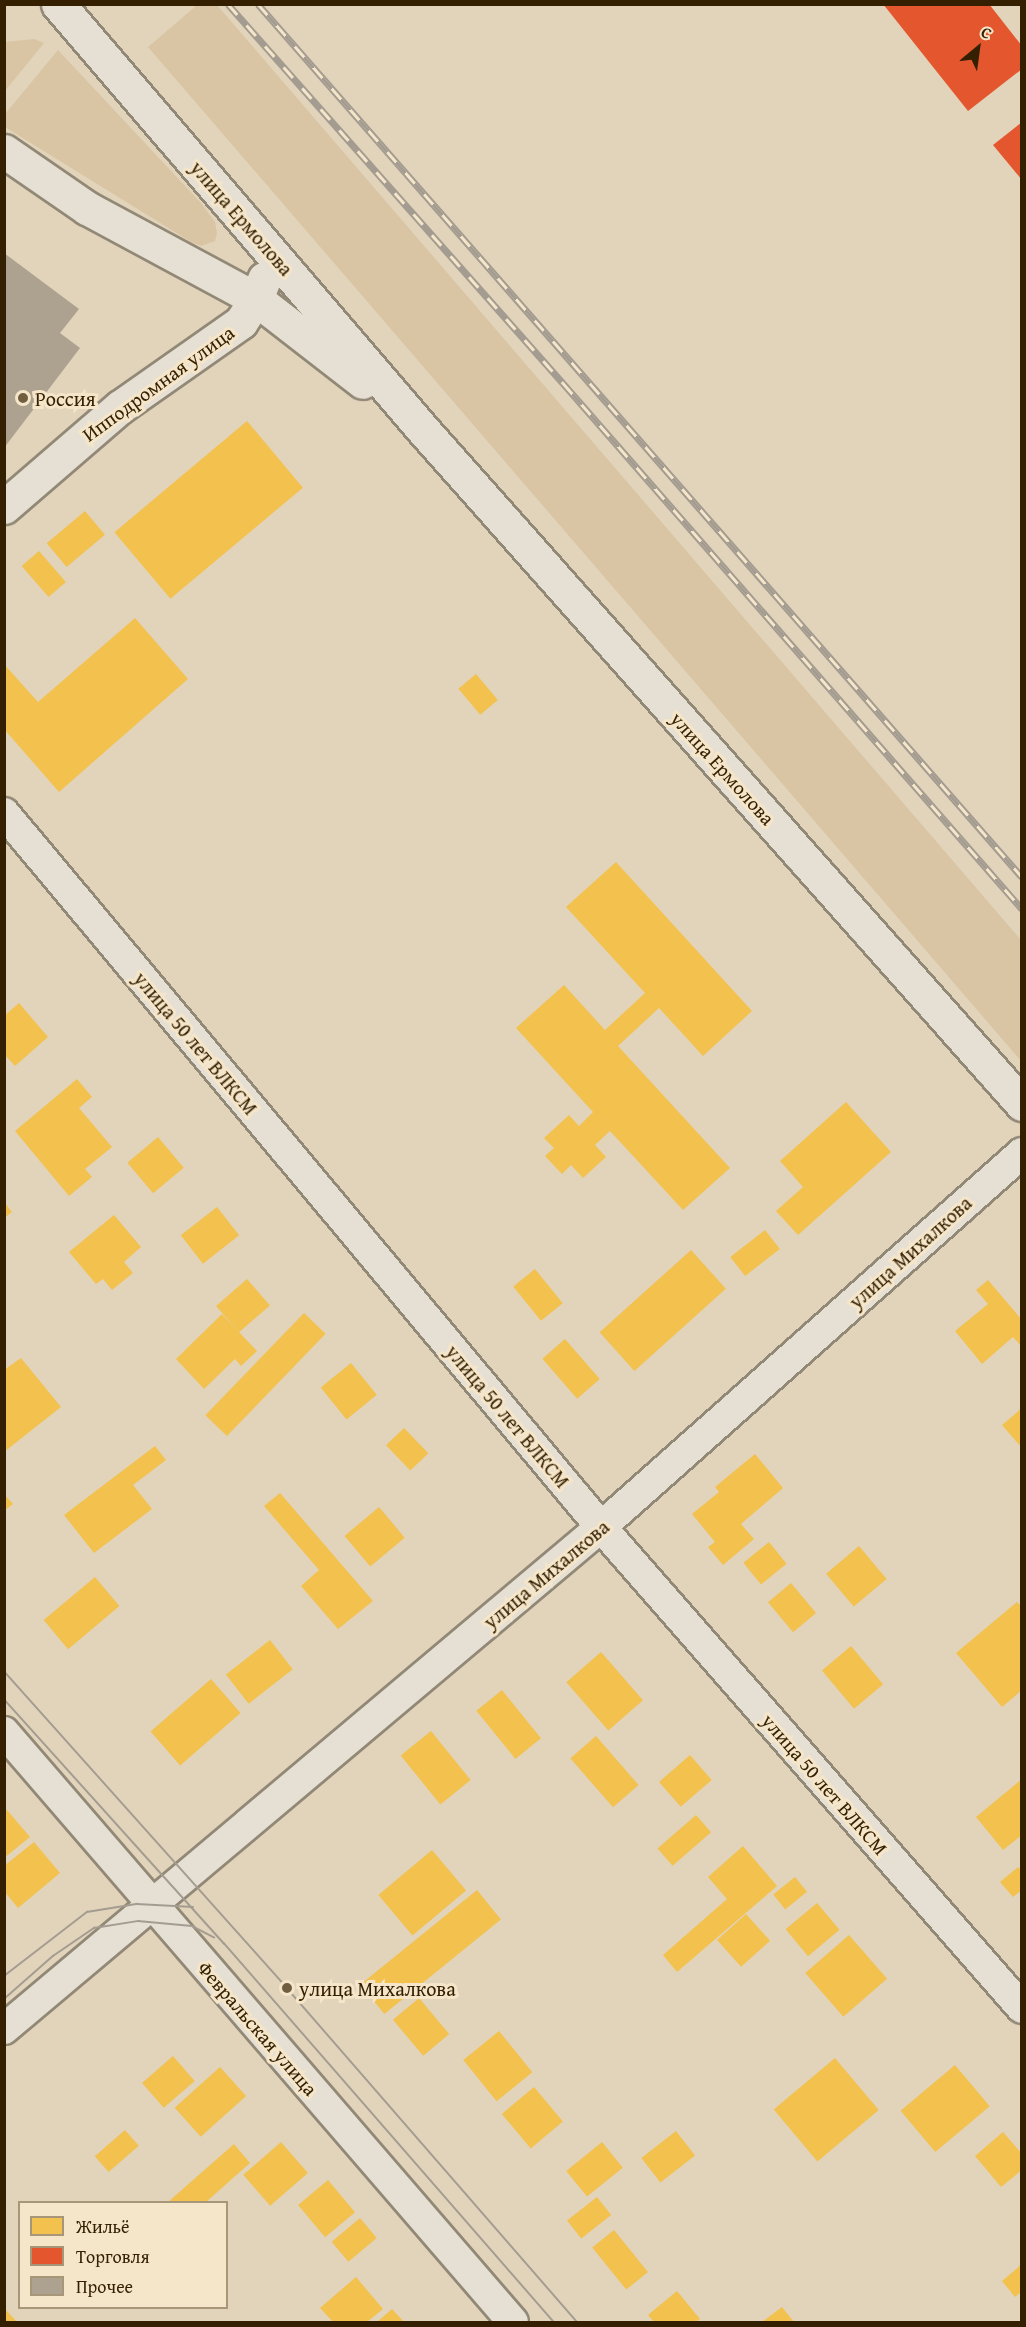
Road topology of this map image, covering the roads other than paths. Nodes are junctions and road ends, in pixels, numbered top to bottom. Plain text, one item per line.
1 (58, 4) edge
2 (4, 151) edge
3 (257, 234) junction
4 (256, 299) junction
5 (425, 432) junction
6 (4, 507) edge
7 (4, 813) edge
8 (1022, 1104) edge
9 (1022, 1153) edge
10 (601, 1527) junction
11 (4, 1732) edge
12 (151, 1904) junction
13 (1022, 2008) edge
14 (4, 2029) edge
15 (513, 2322) edge

1 - 3 street, улица Ермолова
2 - 4 street, улица Ермолова
3 - 4 street, Ипподромная улица
3 - 5 street, улица Ермолова
4 - 5 street, улица Ермолова
4 - 6 street, Ипподромная улица
5 - 8 street, улица Ермолова
7 - 10 street, улица 50 лет ВЛКСМ
9 - 10 street, улица Михалкова
10 - 12 street, улица Михалкова
10 - 13 street, улица 50 лет ВЛКСМ
11 - 12 street, Февральская улица
12 - 14 street, улица Михалкова
12 - 15 street, Февральская улица

